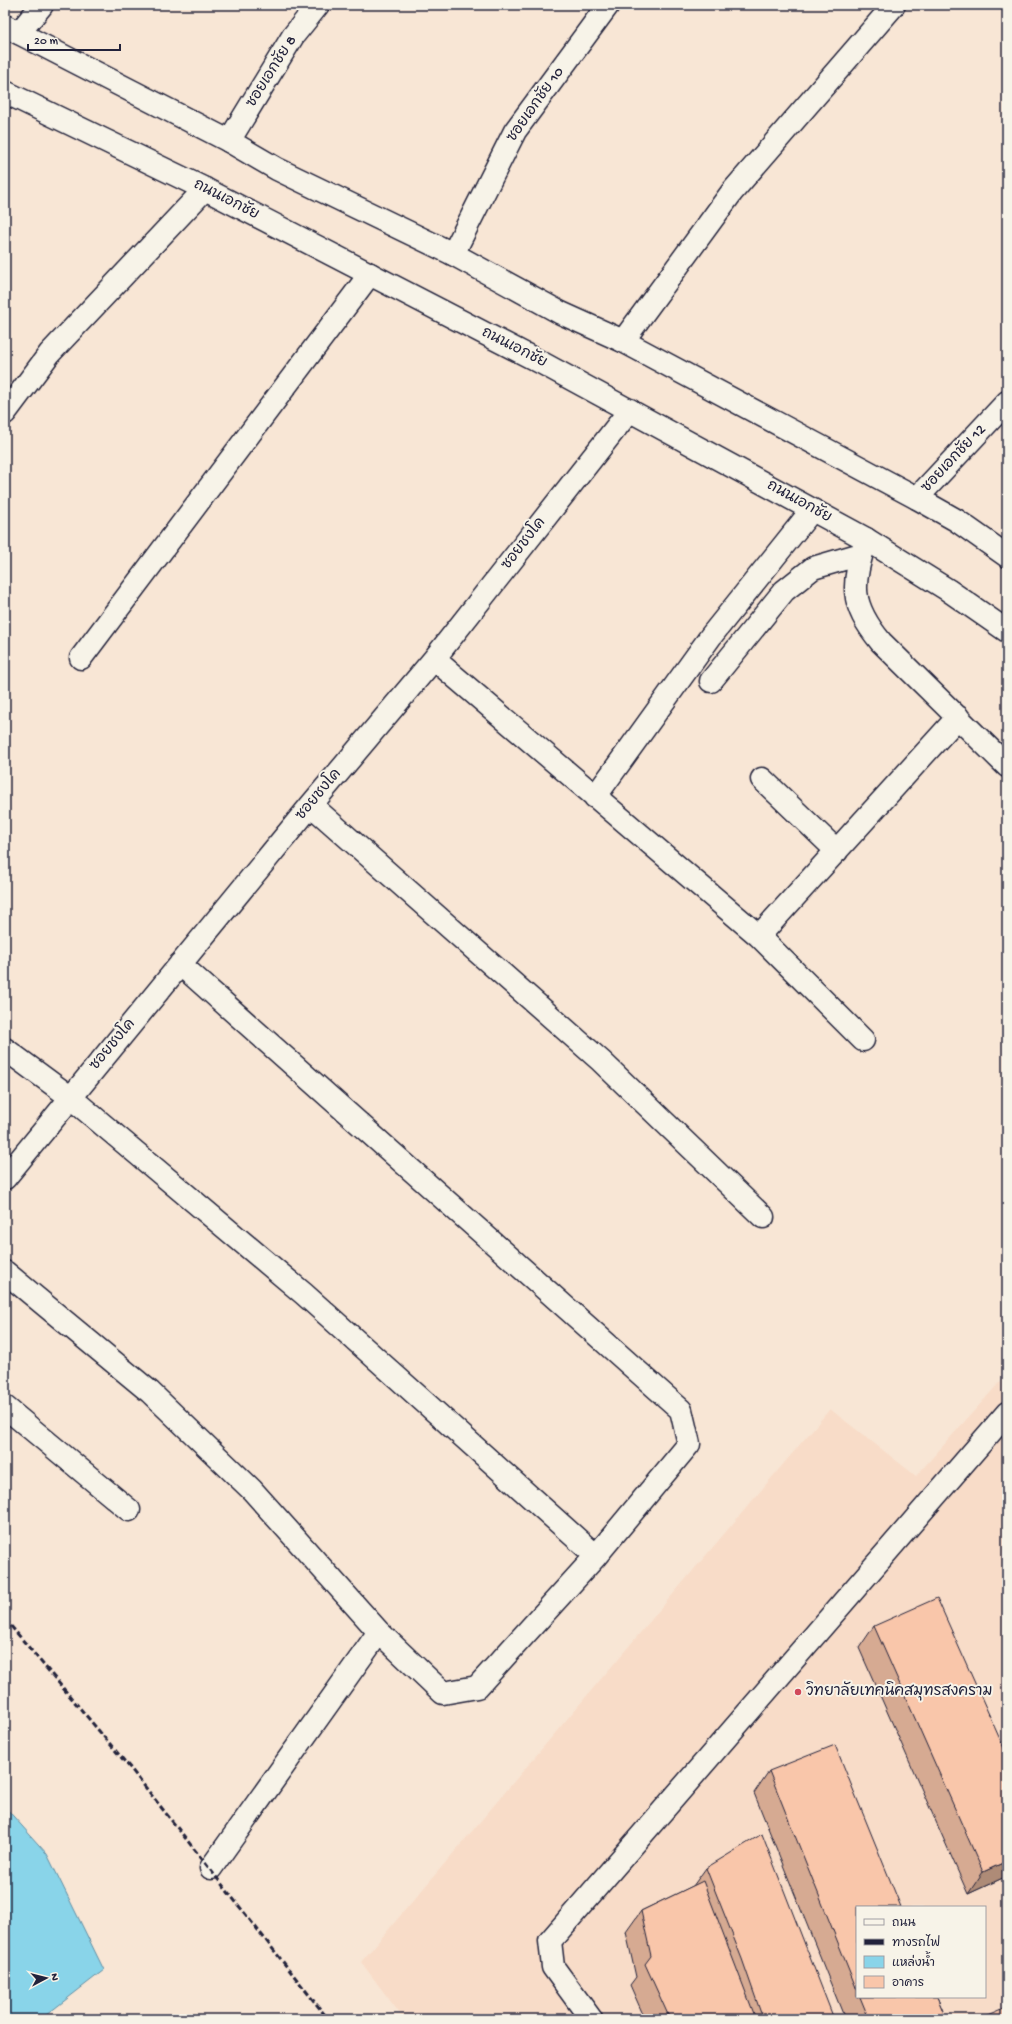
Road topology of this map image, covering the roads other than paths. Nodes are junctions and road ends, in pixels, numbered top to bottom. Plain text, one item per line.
1 (42, 5) edge
2 (318, 5) edge
3 (608, 5) edge
4 (894, 5) edge
5 (12, 30) edge
6 (5, 92) edge
7 (229, 141) junction
8 (205, 189) junction
9 (454, 254) junction
10 (370, 274) junction
11 (623, 341) junction
12 (1007, 402) edge
13 (630, 410) junction
14 (5, 413) edge
15 (917, 498) junction
16 (812, 510) junction
17 (863, 547) junction
18 (1007, 556) edge
19 (1007, 631) edge
20 (82, 658) dead end
21 (434, 659) junction
22 (711, 681) dead end
23 (958, 717) junction
24 (1007, 766) edge
25 (762, 779) dead end
26 (595, 797) junction
27 (311, 805) junction
28 (837, 851) junction
29 (759, 936) junction
30 (180, 964) junction
31 (862, 1040) dead end
32 (5, 1049) edge
33 (70, 1097) junction
34 (5, 1178) edge
35 (763, 1217) dead end
36 (5, 1272) edge
37 (5, 1408) edge
38 (1007, 1413) edge
39 (129, 1510) dead end
40 (596, 1556) junction
41 (379, 1632) junction
42 (211, 1868) dead end
43 (591, 2019) edge

1 - 5 street
2 - 7 street, ซอยเอกชัย 8
3 - 9 street, ซอยเอกชัย 10
4 - 11 street
5 - 7 street
6 - 8 street, ถนนเอกชัย
7 - 9 street
8 - 10 street, ถนนเอกชัย
8 - 14 street
9 - 11 street
10 - 13 street, ถนนเอกชัย
10 - 20 street
11 - 15 street
12 - 15 street, ซอยเอกชัย 12
13 - 16 street, ถนนเอกชัย
13 - 21 street, ซอยชงโค
15 - 18 street
16 - 17 street, ถนนเอกชัย
16 - 26 street
17 - 19 street, ถนนเอกชัย
17 - 22 street
17 - 23 street
21 - 26 street
21 - 27 street, ซอยชงโค
23 - 24 street
23 - 28 street
25 - 28 street
26 - 29 street
27 - 30 street, ซอยชงโค
27 - 35 street
28 - 29 street
29 - 31 street
30 - 33 street, ซอยชงโค
30 - 40 street
32 - 33 street
33 - 34 street, ซอยชงโค
33 - 40 street
36 - 41 street
37 - 39 street
38 - 43 street
40 - 41 street
41 - 42 street

